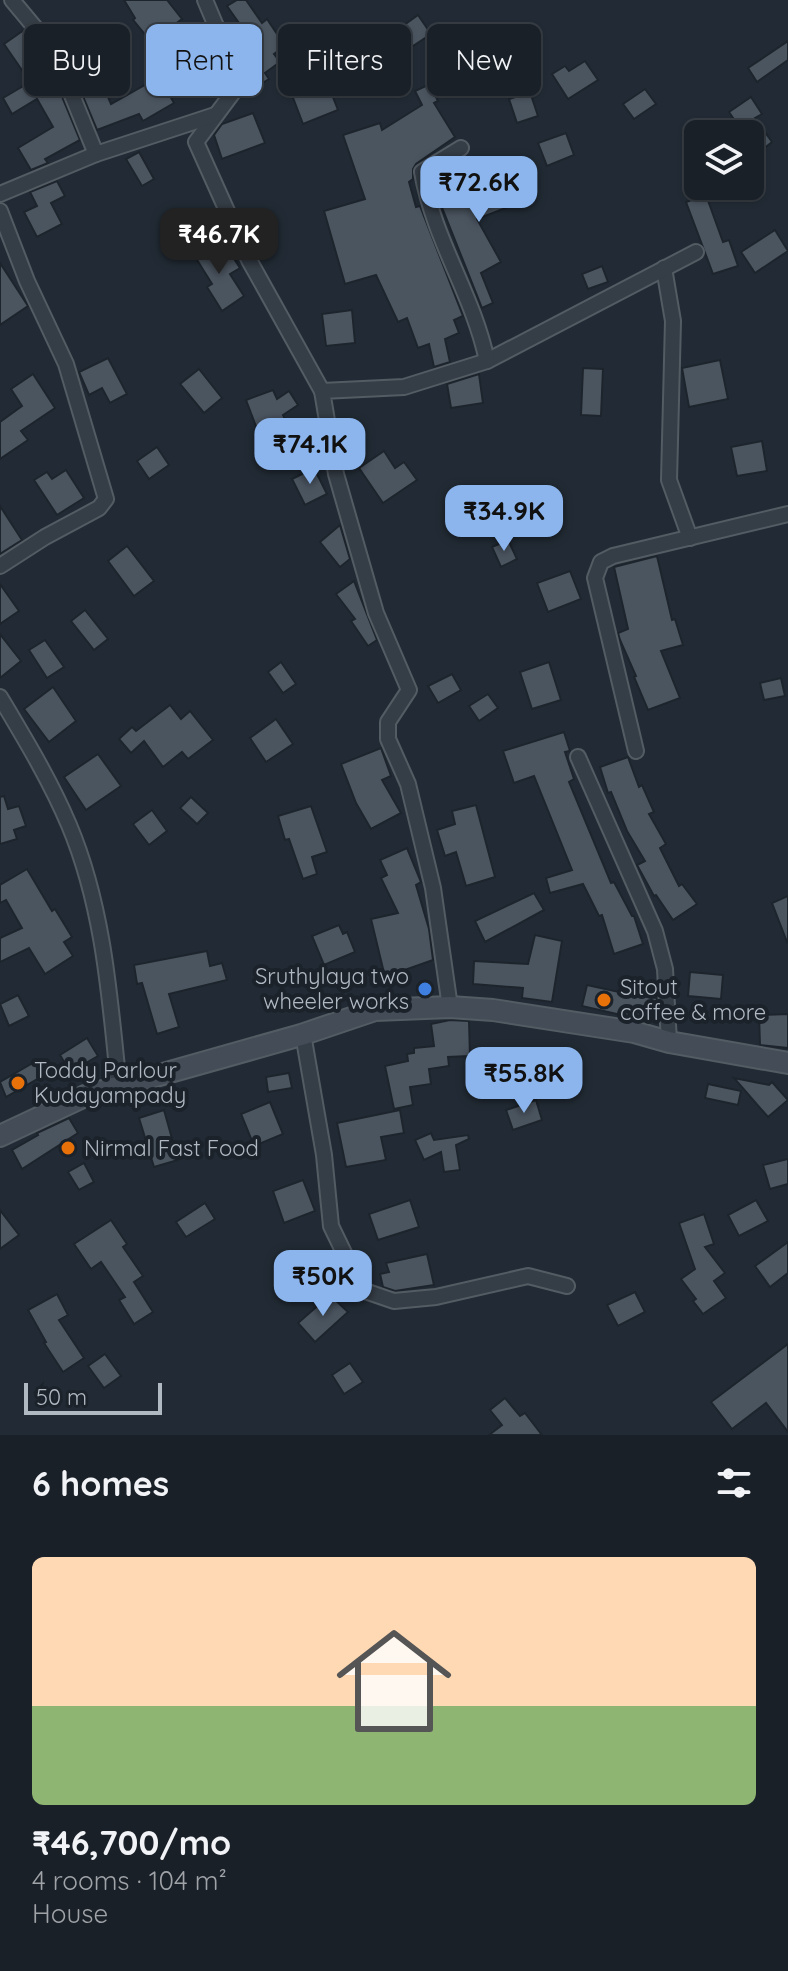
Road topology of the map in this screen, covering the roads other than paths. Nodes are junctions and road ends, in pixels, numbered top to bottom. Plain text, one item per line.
1 (12, 0) edge
2 (205, 0) edge
3 (216, 115) junction
4 (461, 148) dead end
5 (96, 154) junction
6 (0, 194) edge
7 (0, 211) edge
8 (696, 252) dead end
9 (664, 268) junction
10 (487, 361) junction
11 (322, 391) junction
12 (788, 514) edge
13 (690, 538) junction
14 (0, 566) edge
15 (0, 697) edge
16 (636, 751) dead end
17 (578, 757) dead end
18 (450, 1007) junction
19 (303, 1034) junction
20 (669, 1042) junction
21 (788, 1063) edge
22 (119, 1088) junction
23 (0, 1136) edge
24 (567, 1286) dead end

1 - 5 street
2 - 3 street
3 - 5 street
3 - 11 street
4 - 10 street
5 - 6 street
7 - 14 street
8 - 9 street
9 - 10 street
9 - 13 street
10 - 11 street
11 - 18 street
12 - 13 street
13 - 16 street
15 - 22 street
17 - 20 street
18 - 19 main road
18 - 20 main road
19 - 22 main road
19 - 24 street
20 - 21 main road
22 - 23 main road

